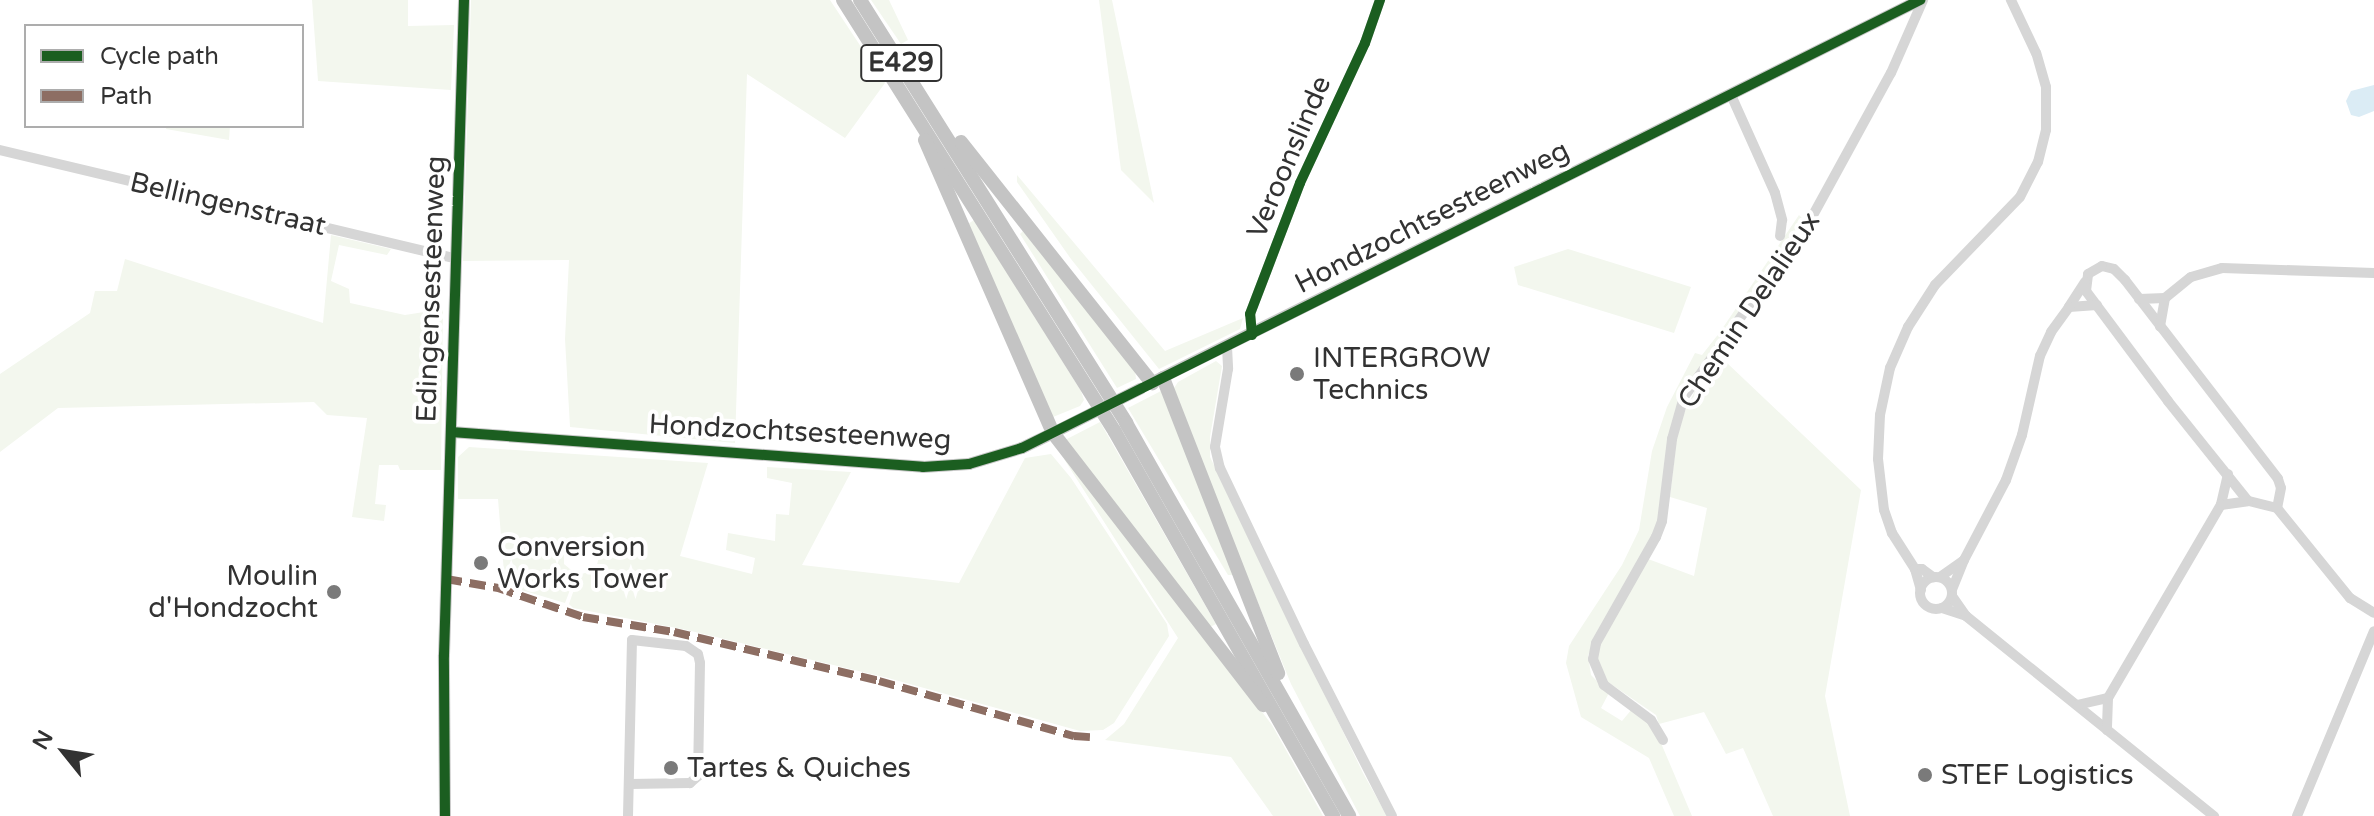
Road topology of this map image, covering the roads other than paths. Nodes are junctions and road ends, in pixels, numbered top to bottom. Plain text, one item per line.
1 (464, 0) edge
2 (843, 0) edge
3 (860, 0) edge
4 (1380, 0) edge
5 (1921, 0) edge
6 (2011, 0) edge
7 (1731, 95) junction
8 (915, 110) junction
9 (942, 127) junction
10 (0, 150) edge
11 (1792, 227) dead end
12 (456, 259) junction
13 (2374, 273) edge
14 (2085, 282) junction
15 (2165, 298) junction
16 (2139, 299) junction
17 (2097, 305) junction
18 (2069, 307) junction
19 (2160, 327) junction
20 (1252, 335) junction
21 (1227, 347) junction
22 (1152, 384) junction
23 (1057, 431) junction
24 (451, 432) junction
25 (2228, 474) junction
26 (2248, 501) junction
27 (2221, 505) junction
28 (2277, 508) junction
29 (1964, 560) junction
30 (1915, 569) junction
31 (1936, 577) junction
32 (1921, 590) junction
33 (1952, 593) junction
34 (1942, 608) junction
35 (2374, 613) edge
36 (1966, 616) junction
37 (2374, 631) edge
38 (2108, 698) junction
39 (2077, 705) junction
40 (2107, 730) junction
41 (1663, 740) dead end
42 (1319, 760) junction
43 (1313, 778) junction
44 (630, 784) junction
45 (445, 816) edge
46 (628, 816) edge
47 (1333, 816) edge
48 (1349, 816) edge
49 (1392, 816) edge
50 (2214, 816) edge
51 (2297, 816) edge

1 - 12 main road, Edingensesteenweg
2 - 8 highway, E429
3 - 9 highway, E429
4 - 20 street, Veroonslinde
5 - 7 main road, Hondzochtsesteenweg
5 - 41 street, Chemin Delalieux
6 - 30 street
7 - 11 street
7 - 20 main road, Hondzochtsesteenweg
8 - 23 highway
8 - 43 highway, E429
9 - 22 highway
9 - 42 highway, E429
10 - 12 street, Bellingenstraat
12 - 24 main road, Edingensesteenweg
13 - 15 street
14 - 16 street
14 - 17 street
14 - 18 street
15 - 16 street
15 - 19 street
16 - 19 street
17 - 18 street
17 - 25 street
18 - 29 street
19 - 28 street
20 - 21 main road, Hondzochtsesteenweg
21 - 22 main road, Hondzochtsesteenweg
21 - 49 street
22 - 23 main road, Hondzochtsesteenweg, bridge
22 - 42 highway
23 - 24 main road, Hondzochtsesteenweg
23 - 43 highway
24 - 45 main road, Edingensesteenweg
25 - 26 street
25 - 27 street
26 - 27 street
26 - 28 street
27 - 38 street
28 - 35 street
29 - 31 street
29 - 33 street
30 - 31 street
30 - 32 street
31 - 32 street
31 - 33 street
32 - 34 street
33 - 34 street
33 - 36 street
34 - 36 street
36 - 39 street
37 - 51 street
38 - 39 street
38 - 40 street
39 - 40 street
40 - 50 street
42 - 48 highway, E429
43 - 47 highway, E429
44 - 44 street
44 - 46 street

